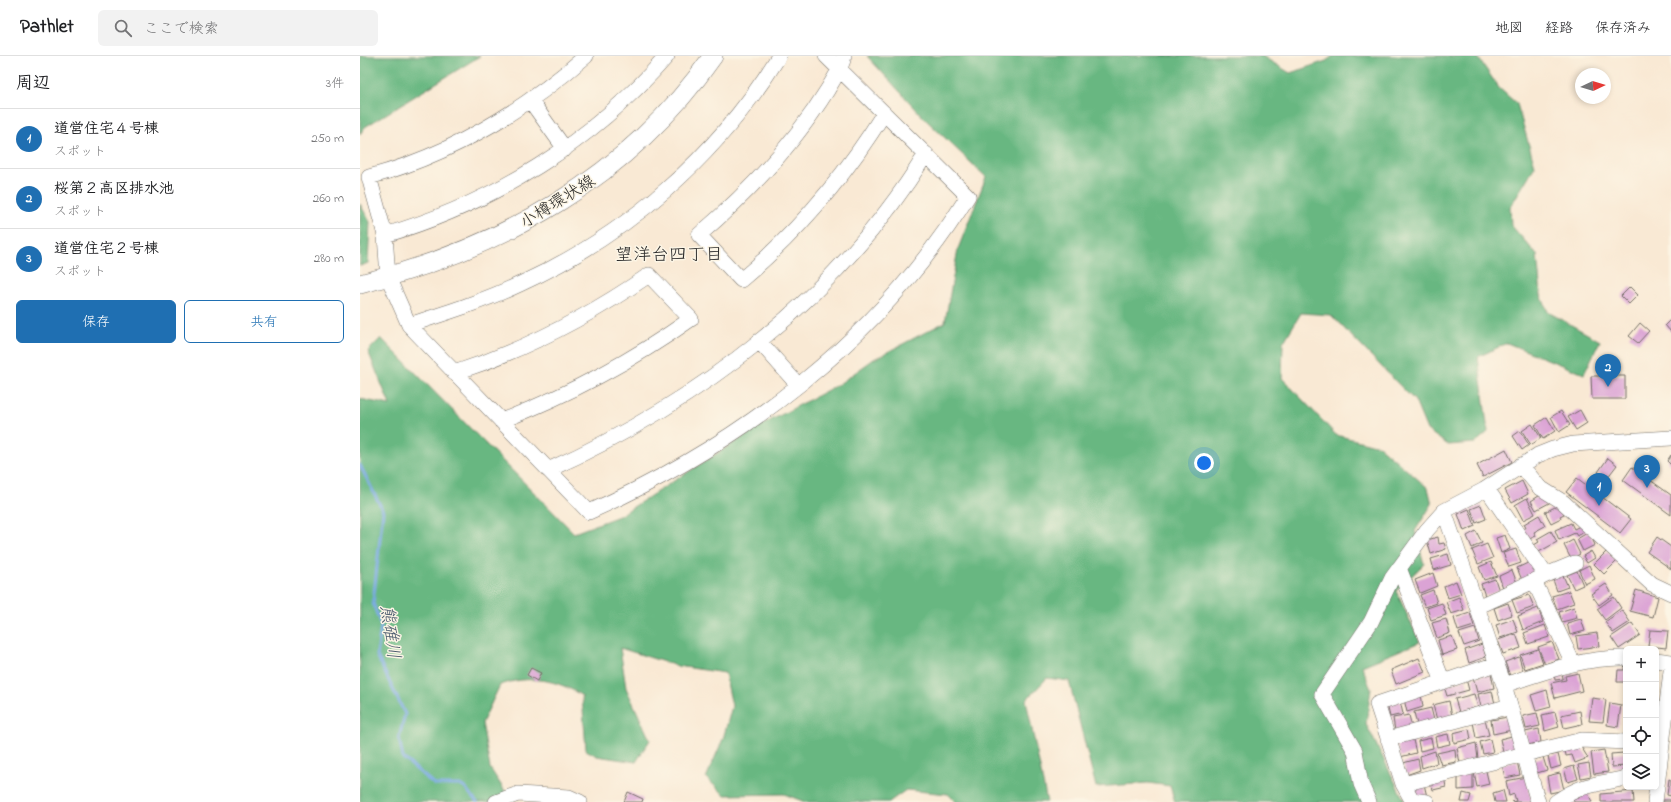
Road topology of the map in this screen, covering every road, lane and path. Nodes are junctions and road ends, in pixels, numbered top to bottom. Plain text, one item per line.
1 (586, 56) edge
2 (667, 56) edge
3 (713, 56) edge
4 (779, 56) edge
5 (826, 56) edge
6 (842, 63) edge
7 (530, 100) junction
8 (884, 113) junction
9 (566, 149) junction
10 (926, 154) junction
11 (385, 235) junction
12 (388, 277) junction
13 (360, 284) edge
14 (409, 325) junction
15 (759, 341) junction
16 (454, 372) junction
17 (798, 385) junction
18 (501, 421) junction
19 (1671, 438) edge
20 (1522, 465) junction
21 (548, 470) junction
22 (1487, 489) junction
23 (1444, 512) junction
24 (1575, 562) dead end
25 (1399, 568) junction
26 (1540, 578) junction
27 (1671, 593) edge
28 (1477, 607) junction
29 (1623, 658) edge
30 (1659, 660) edge
31 (1671, 662) edge
32 (1496, 664) junction
33 (1573, 664) junction
34 (1671, 671) edge
35 (1443, 682) junction
36 (1504, 685) junction
37 (1510, 706) junction
38 (1388, 740) junction
39 (1623, 742) edge
40 (1659, 745) edge
41 (1525, 754) junction
42 (1661, 768) edge
43 (1623, 778) edge
44 (1403, 784) junction
45 (496, 802) edge
46 (580, 802) edge
47 (1369, 802) edge
48 (1427, 802) edge
49 (1538, 802) edge
50 (1556, 802) edge
51 (1655, 802) edge

1 - 7 street
2 - 9 street
3 - 12 main road, 小樽環状線
4 - 14 street
5 - 6 street
6 - 8 street
6 - 8 street
7 - 9 street
7 - 11 street
8 - 10 street
9 - 11 street
10 - 15 street
10 - 17 street
11 - 12 street
12 - 13 main road, 小樽環状線
12 - 14 street
14 - 16 street
15 - 17 street
15 - 21 street
16 - 18 street
16 - 18 street
17 - 21 street
18 - 21 street
19 - 20 street
20 - 22 street
20 - 27 street
22 - 23 street
22 - 26 street
23 - 25 street
23 - 28 street
24 - 26 street
25 - 35 street
25 - 47 street
26 - 28 street
26 - 33 street
28 - 32 street
29 - 33 street
30 - 31 street
32 - 35 street
32 - 36 street
33 - 36 street
34 - 40 street
35 - 38 street
36 - 37 street
37 - 38 street
37 - 41 street
38 - 44 street
39 - 41 street
40 - 42 street
41 - 44 street
41 - 49 street
42 - 51 street
43 - 50 street
44 - 48 street
45 - 46 street

